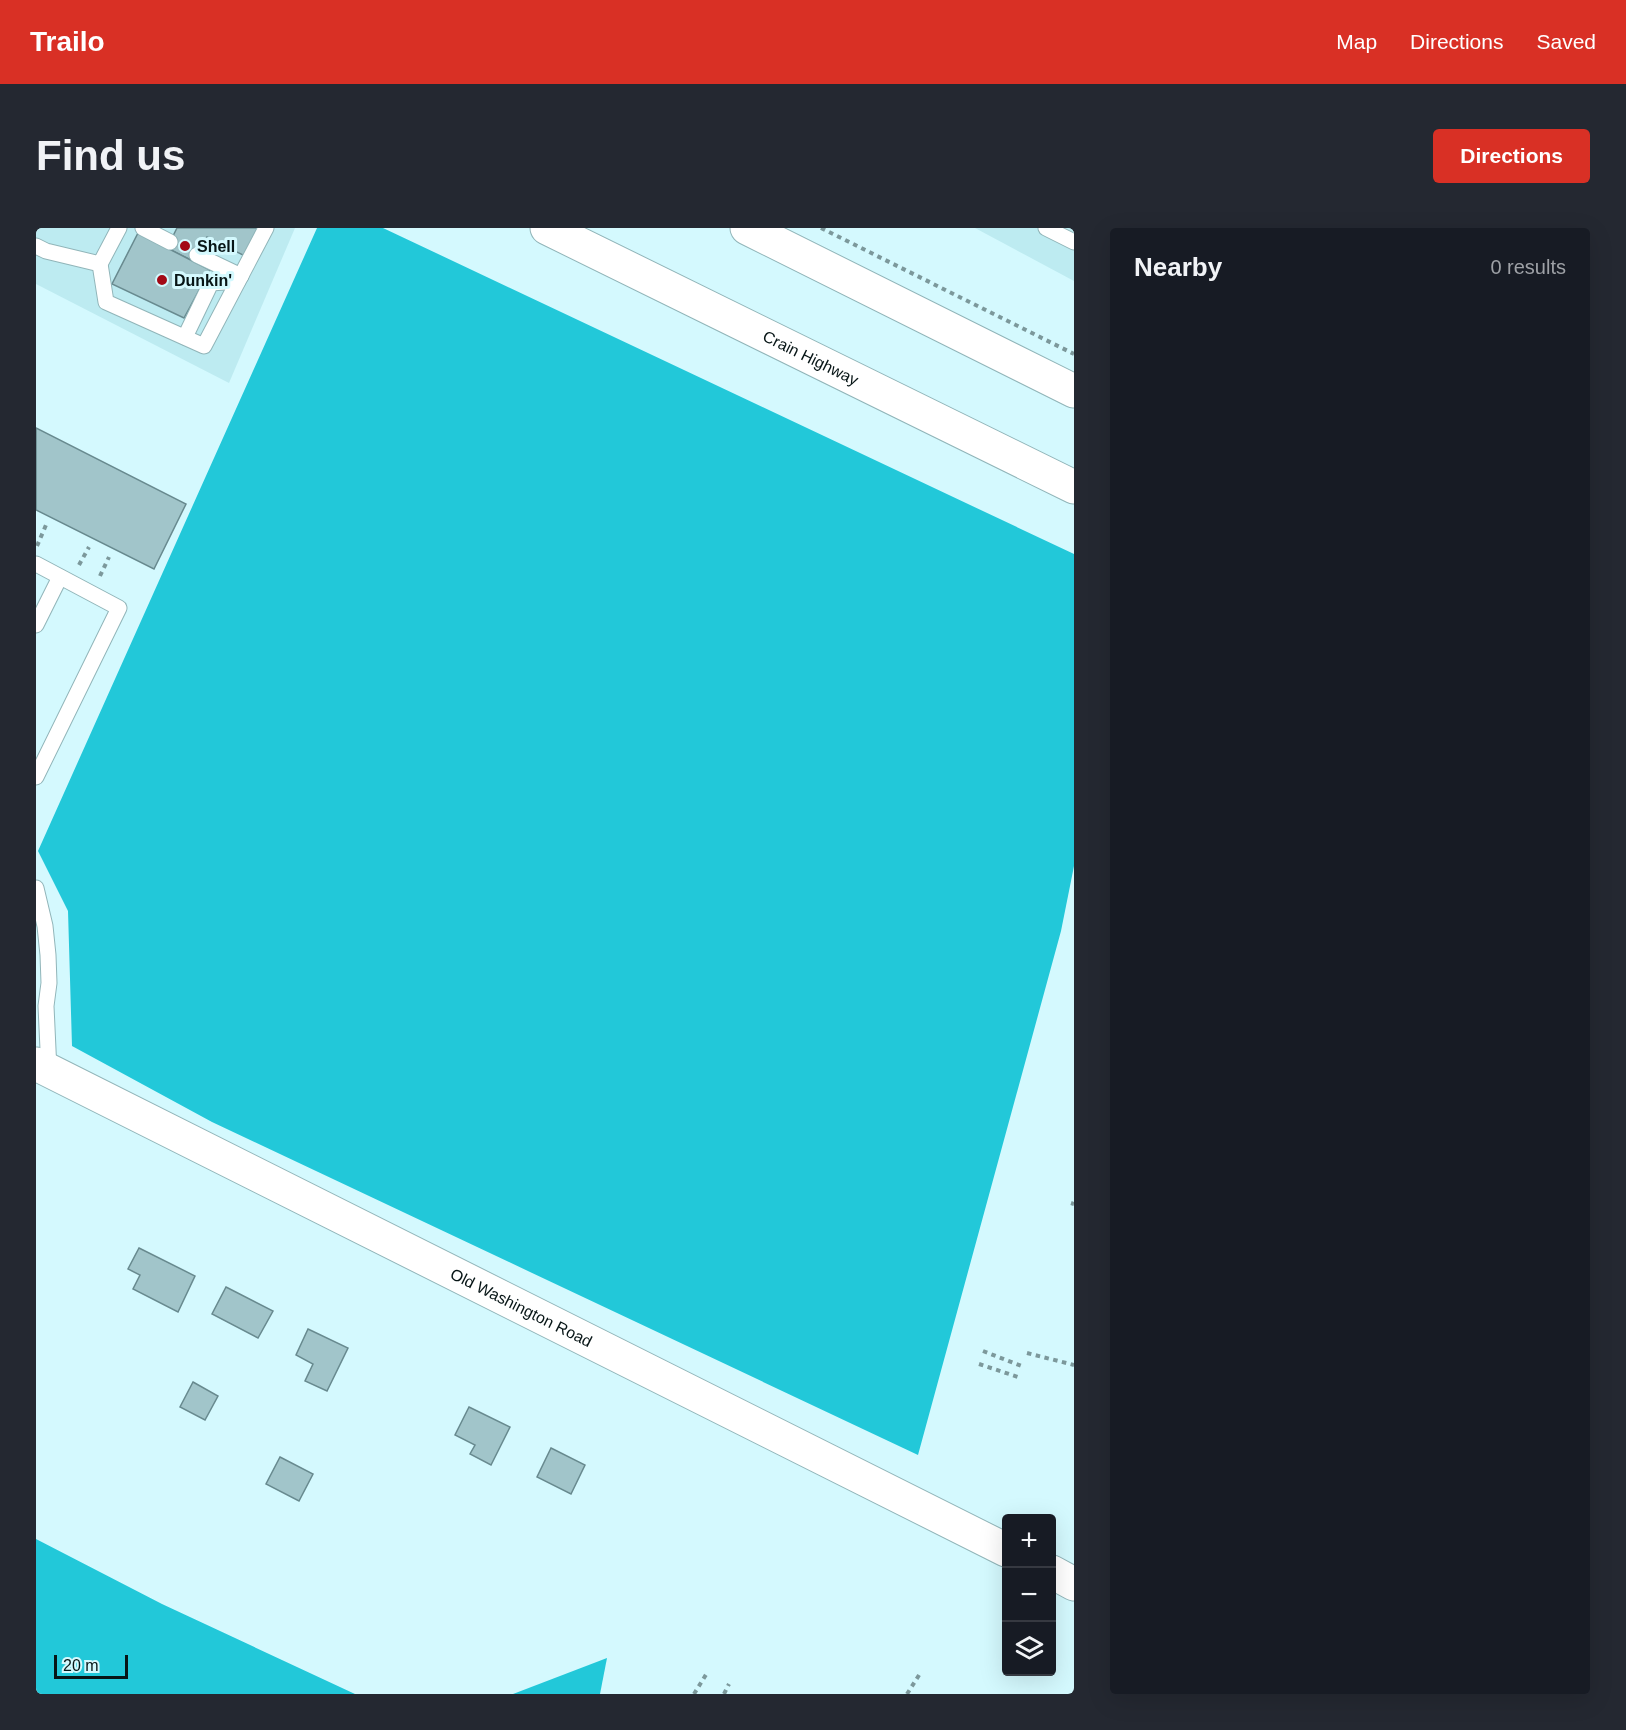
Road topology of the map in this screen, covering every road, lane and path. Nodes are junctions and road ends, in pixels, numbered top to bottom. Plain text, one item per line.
1 (119, 228) edge
2 (142, 228) edge
3 (266, 228) edge
4 (548, 228) edge
5 (747, 228) edge
6 (821, 228) edge
7 (1046, 228) edge
8 (163, 235) edge
9 (1074, 242) edge
10 (36, 246) edge
11 (197, 255) dead end
12 (100, 264) junction
13 (240, 279) junction
14 (185, 337) junction
15 (1074, 354) edge
16 (1074, 391) edge
17 (1074, 487) edge
18 (46, 525) dead end
19 (36, 548) edge
20 (36, 564) edge
21 (60, 577) junction
22 (36, 625) edge
23 (36, 777) edge
24 (36, 888) edge
25 (43, 1067) edge
26 (983, 1351) dead end
27 (1028, 1353) dead end
28 (980, 1364) dead end
29 (1074, 1365) edge
30 (1024, 1367) dead end
31 (1021, 1378) dead end
32 (1002, 1548) edge
33 (1056, 1574) edge
34 (1074, 1584) edge
35 (921, 1672) dead end
36 (707, 1673) dead end
37 (729, 1684) dead end
38 (694, 1694) edge
39 (724, 1694) edge
40 (908, 1694) edge

1 - 12 lane
2 - 8 lane
3 - 13 lane
4 - 17 main road, Crain Highway
5 - 16 main road
6 - 15 path
7 - 9 lane
10 - 12 lane
11 - 13 lane
12 - 14 lane
13 - 14 lane
13 - 14 lane
18 - 19 path
20 - 21 lane
21 - 22 lane
21 - 23 lane
24 - 25 lane
25 - 32 main road, Old Washington Road
26 - 30 path
27 - 29 path
28 - 31 path
33 - 34 main road
35 - 40 path
36 - 38 path
37 - 39 path

